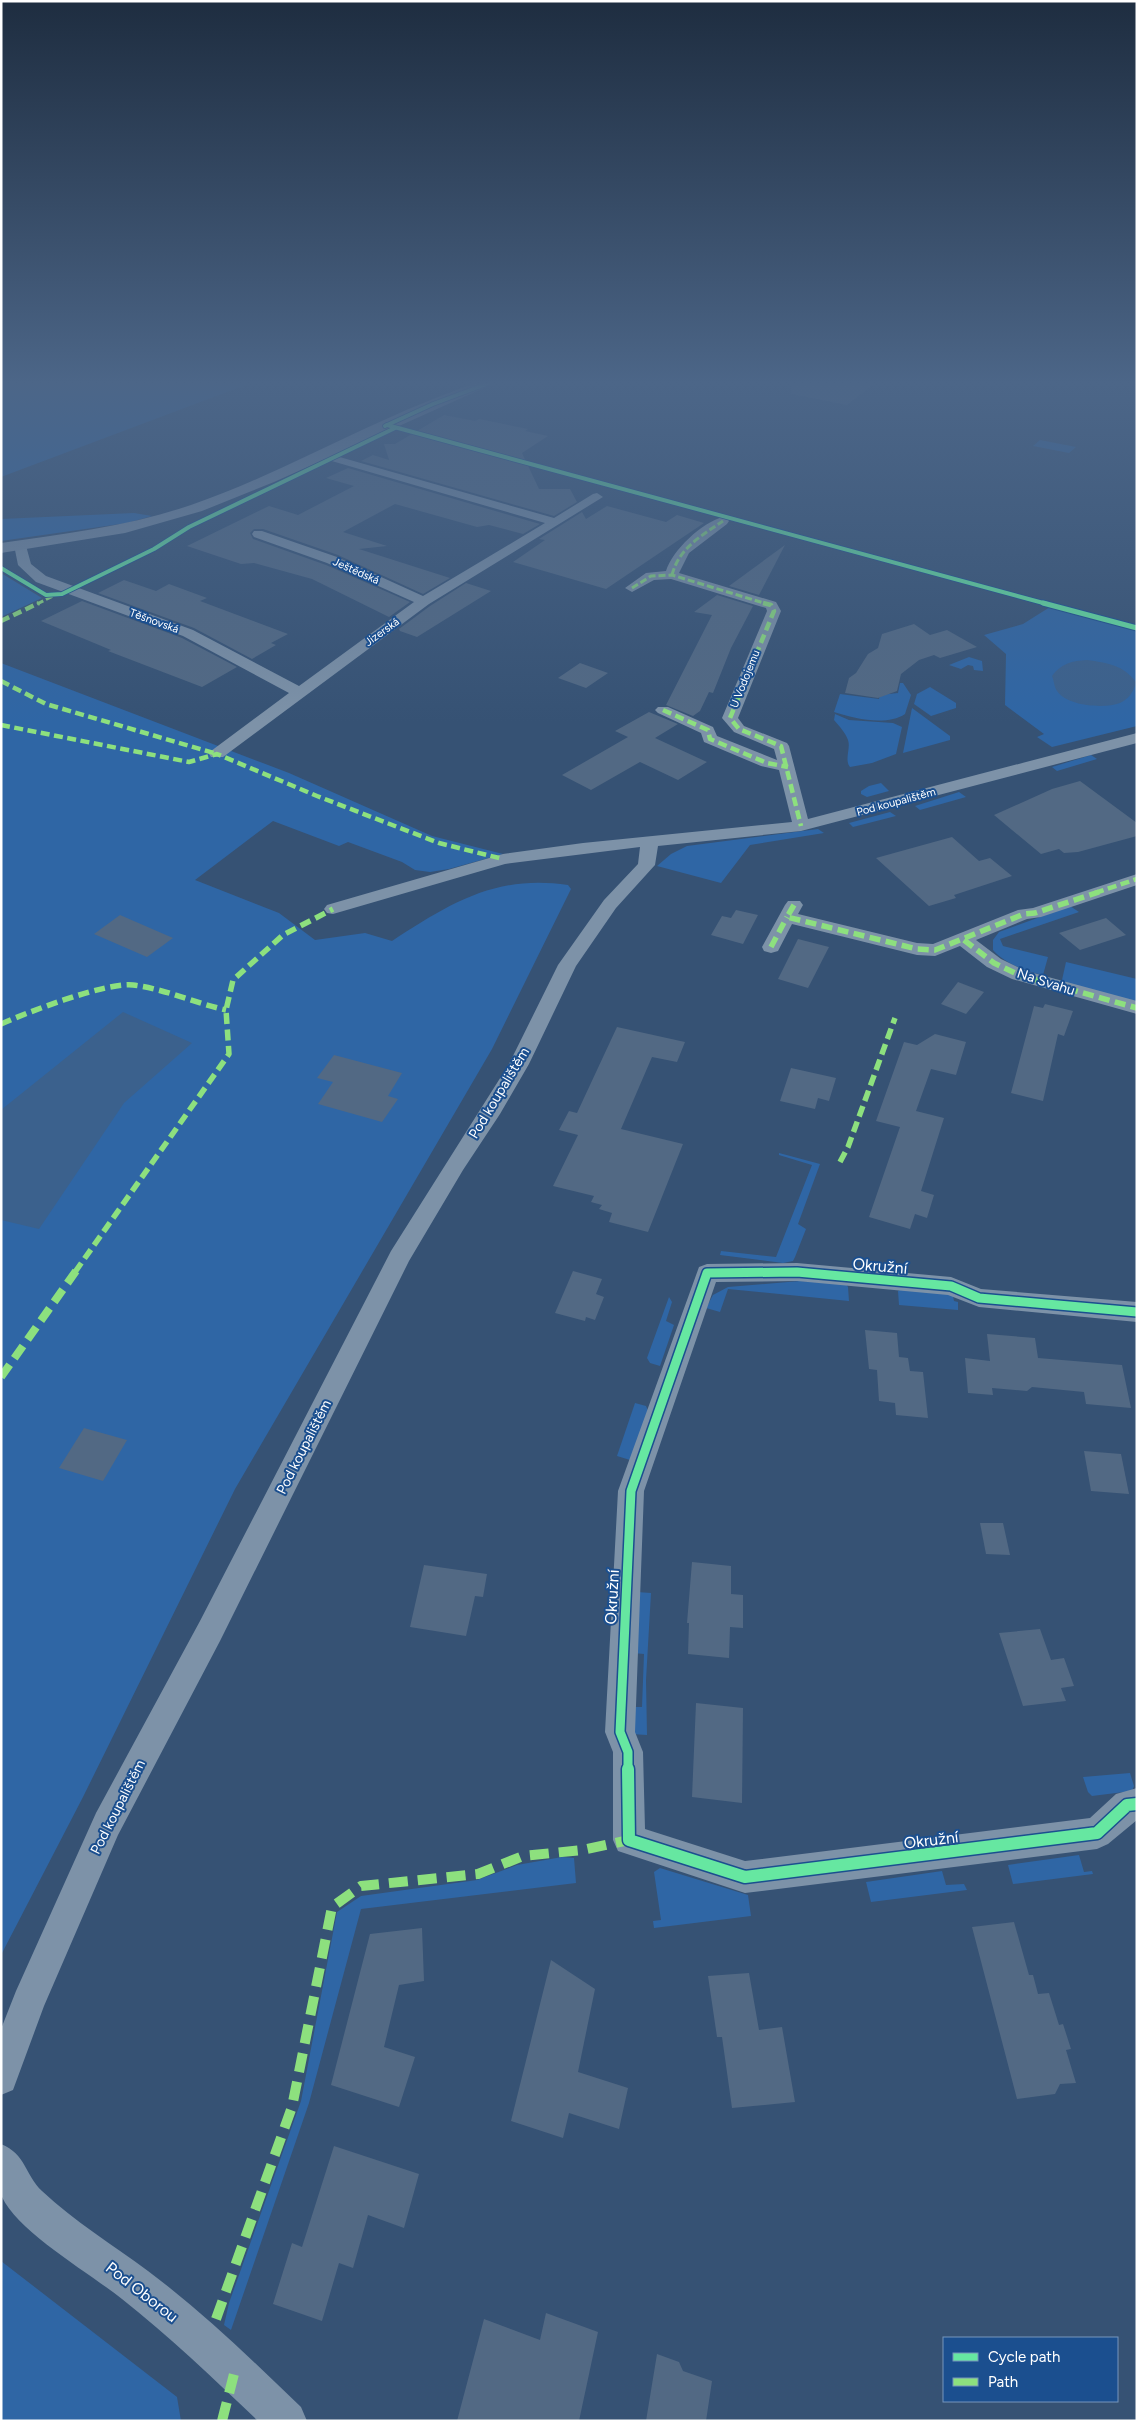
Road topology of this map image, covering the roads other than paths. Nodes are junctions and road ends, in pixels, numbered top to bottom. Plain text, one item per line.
1 (226, 496) edge
2 (465, 496) edge
3 (597, 496) dead end
4 (723, 521) dead end
5 (555, 522) junction
6 (258, 534) dead end
7 (20, 545) junction
8 (1, 548) edge
9 (672, 575) junction
10 (632, 588) dead end
11 (424, 601) junction
12 (298, 692) junction
13 (663, 710) dead end
14 (1137, 738) edge
15 (217, 754) dead end
16 (788, 767) junction
17 (801, 826) junction
18 (648, 853) junction
19 (1137, 879) edge
20 (333, 909) dead end
21 (964, 940) junction
22 (771, 947) dead end
23 (1137, 1008) edge
24 (1137, 1312) edge
25 (1137, 1804) edge
26 (1, 2078) edge
27 (1, 2162) edge
28 (287, 2421) edge

1 - 7 street
2 - 5 street
3 - 5 street, Jizerská
4 - 9 street
5 - 11 street, Jizerská
6 - 11 street, Ještědská
7 - 8 street
7 - 12 street, Těšnovská
9 - 10 street, U Vodojemu
9 - 16 street, U Vodojemu
11 - 12 street, Jizerská
12 - 15 street, Jizerská
13 - 16 street
14 - 17 street, Pod koupalištěm
16 - 17 street, U Vodojemu
17 - 18 street, Pod koupalištěm
18 - 20 street, Pod koupalištěm
18 - 26 street, Pod koupalištěm
19 - 21 street
21 - 22 street
21 - 23 street, Na Svahu
24 - 25 street, Okružní
27 - 28 street, Pod Oborou

